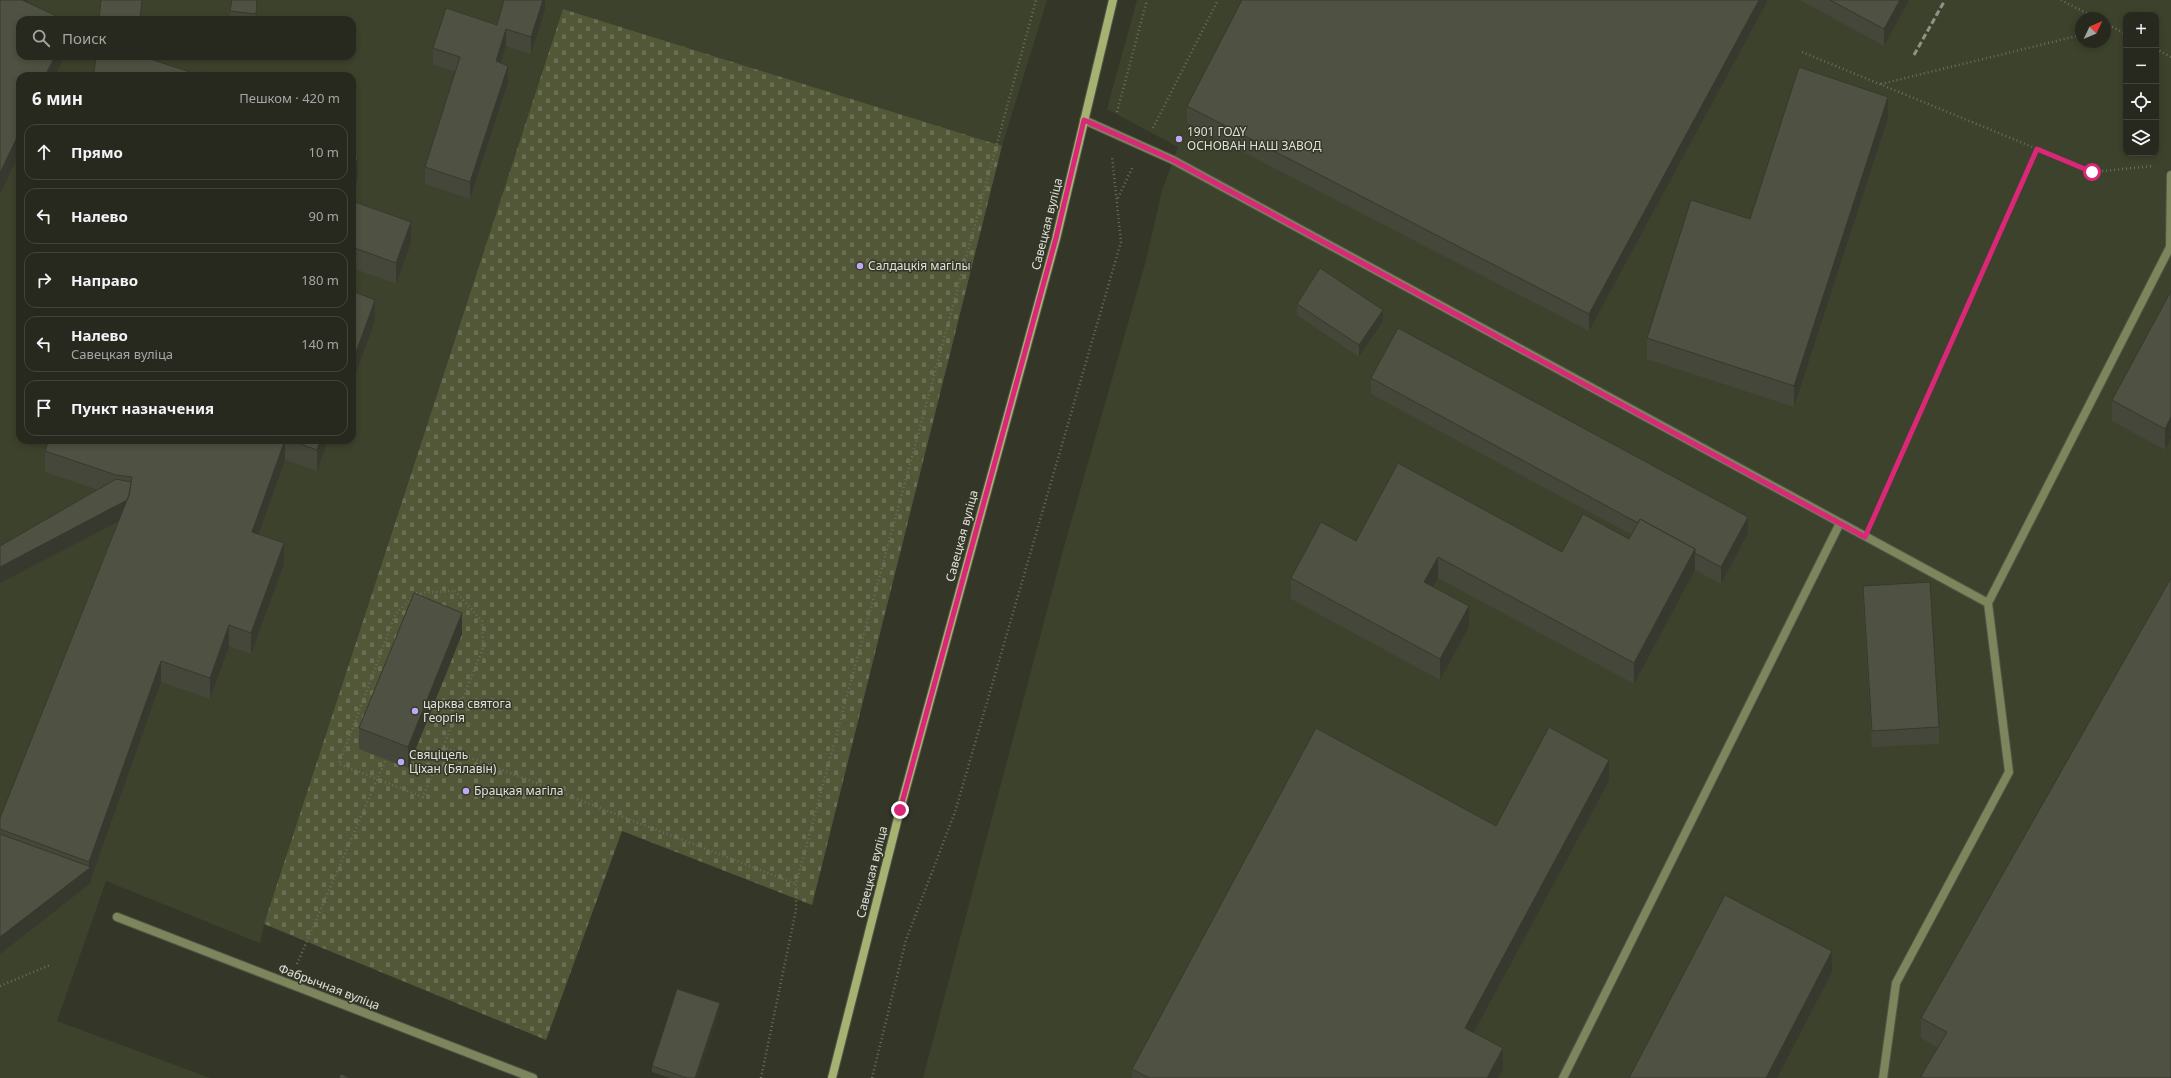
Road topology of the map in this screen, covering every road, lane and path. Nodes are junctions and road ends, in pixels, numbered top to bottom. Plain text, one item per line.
1 (1036, 0) edge
2 (1113, 0) edge
3 (1147, 0) edge
4 (1218, 0) edge
5 (2061, 0) edge
6 (2084, 12) edge
7 (2111, 26) edge
8 (2114, 27) junction
9 (2111, 28) edge
10 (2123, 32) edge
11 (2075, 36) edge
12 (2159, 51) edge
13 (1802, 52) dead end
14 (2171, 57) edge
15 (1880, 84) junction
16 (1084, 120) junction
17 (1112, 133) junction
18 (1143, 146) junction
19 (2037, 149) junction
20 (2155, 166) dead end
21 (2171, 175) edge
22 (1117, 199) junction
23 (1840, 523) junction
24 (1865, 537) junction
25 (1988, 603) junction
26 (443, 747) junction
27 (386, 759) edge
28 (377, 779) junction
29 (796, 884) junction
30 (117, 917) dead end
31 (50, 965) dead end
32 (288, 985) junction
33 (0, 986) edge
34 (533, 1078) edge
35 (761, 1078) edge
36 (832, 1078) edge
37 (872, 1078) edge
38 (1563, 1078) edge
39 (1883, 1078) edge

1 - 29 path
2 - 16 main road, Савецкая вуліца
3 - 17 path
4 - 18 path
5 - 6 path
7 - 8 path
8 - 9 path
8 - 10 path
11 - 15 path
12 - 14 path
13 - 15 path
15 - 19 path
16 - 17 street
16 - 36 main road, Савецкая вуліца
17 - 18 street
17 - 22 path
18 - 22 path
18 - 23 street
19 - 20 path
19 - 24 path
21 - 25 street
22 - 37 path
23 - 24 street
23 - 38 street
24 - 25 street
25 - 39 street
26 - 28 path
26 - 28 path
26 - 29 path
27 - 28 path
28 - 32 path
29 - 35 path
30 - 32 street, Фабрычная вуліца
31 - 33 path
32 - 34 street, Фабрычная вуліца

